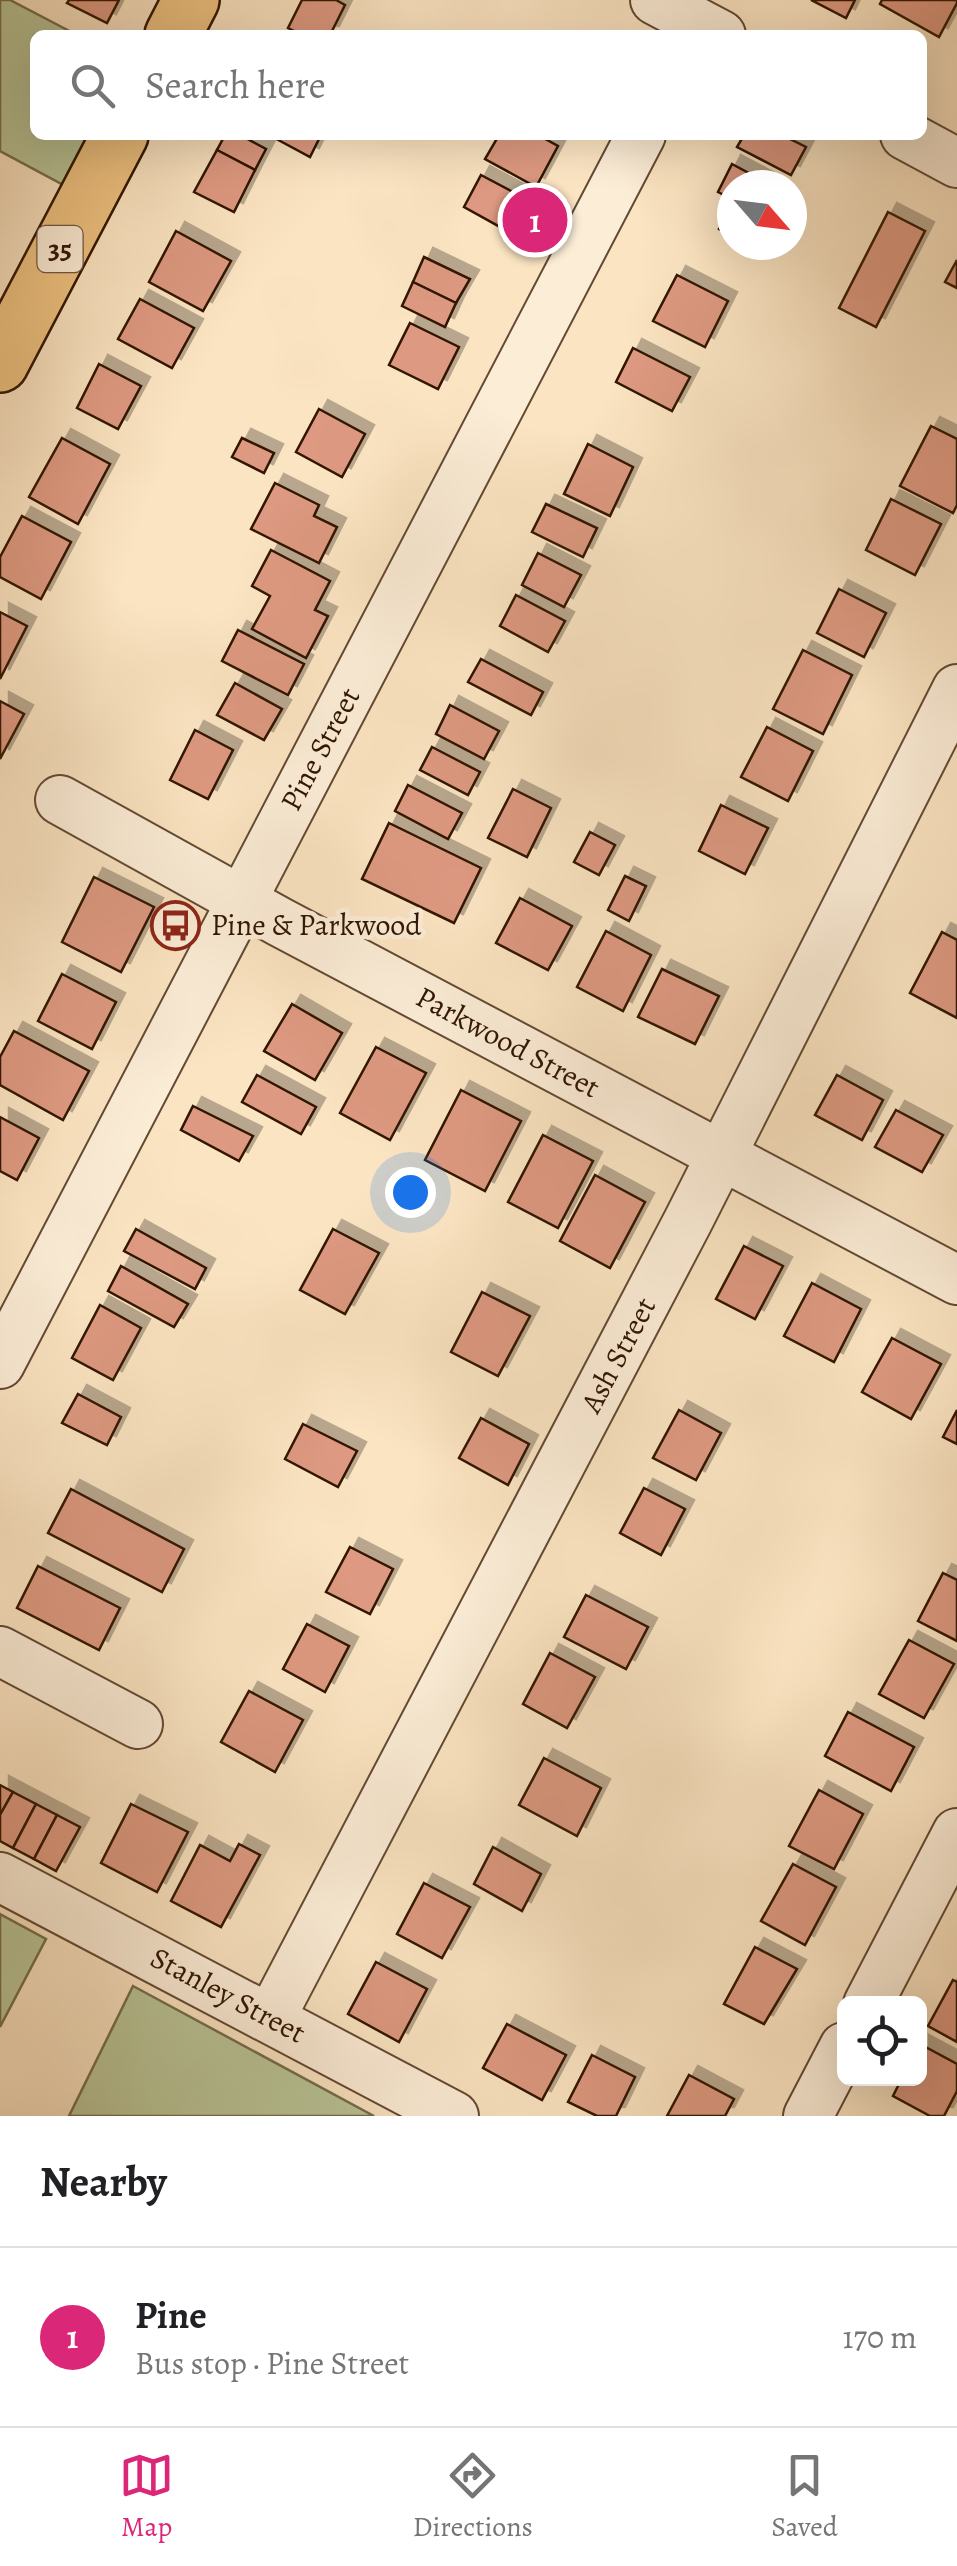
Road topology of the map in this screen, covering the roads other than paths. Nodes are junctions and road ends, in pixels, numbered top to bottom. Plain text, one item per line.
1 (191, 0) edge
2 (655, 0) edge
3 (706, 24) edge
4 (176, 30) edge
5 (117, 140) edge
6 (638, 140) edge
7 (914, 140) edge
8 (957, 163) edge
9 (0, 364) edge
10 (957, 689) edge
11 (60, 800) dead end
12 (242, 900) junction
13 (722, 1154) junction
14 (957, 1280) edge
15 (0, 1364) edge
16 (0, 1651) edge
17 (138, 1724) dead end
18 (957, 1833) edge
19 (0, 1877) edge
20 (872, 1996) edge
21 (271, 2017) junction
22 (837, 2060) edge
23 (454, 2116) edge
24 (808, 2116) edge

1 - 4 main road
2 - 3 street
5 - 9 main road, 35
6 - 12 street, Pine Street
7 - 8 street
10 - 13 street, Ash Street
11 - 12 street, Parkwood Street
12 - 13 street, Parkwood Street
12 - 15 street, Pine Street
13 - 14 street, Parkwood Street
13 - 21 street, Ash Street
16 - 17 street
18 - 20 street
19 - 21 street, Stanley Street
21 - 23 street, Stanley Street
22 - 24 street

